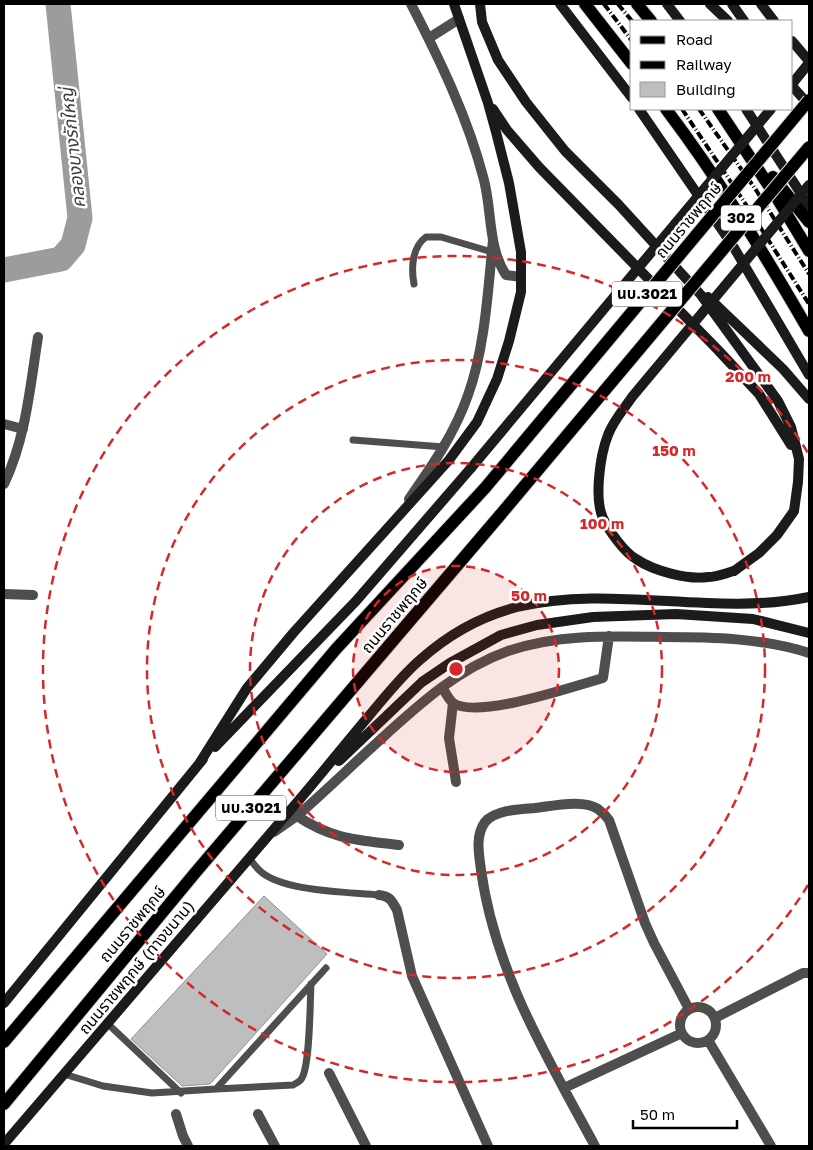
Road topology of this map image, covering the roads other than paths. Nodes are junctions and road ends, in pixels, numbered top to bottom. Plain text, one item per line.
1 (411, 4) edge
2 (454, 4) edge
3 (480, 4) edge
4 (560, 4) edge
5 (585, 4) edge
6 (637, 4) edge
7 (667, 4) edge
8 (710, 4) edge
9 (732, 4) edge
10 (761, 4) edge
11 (459, 19) junction
12 (650, 20) edge
13 (679, 20) edge
14 (727, 20) edge
15 (743, 20) edge
16 (773, 20) edge
17 (429, 38) junction
18 (793, 42) edge
19 (630, 61) edge
20 (809, 62) edge
21 (793, 83) edge
22 (793, 85) edge
23 (630, 95) edge
24 (808, 101) edge
25 (488, 103) junction
26 (640, 110) edge
27 (667, 110) edge
28 (747, 110) edge
29 (770, 110) edge
30 (722, 114) edge
31 (809, 147) edge
32 (809, 185) edge
33 (809, 206) edge
34 (809, 222) edge
35 (494, 240) junction
36 (809, 251) edge
37 (492, 252) junction
38 (664, 253) junction
39 (521, 277) junction
40 (414, 284) dead end
41 (809, 331) edge
42 (38, 337) dead end
43 (809, 375) edge
44 (809, 399) edge
45 (4, 424) edge
46 (23, 429) junction
47 (354, 440) dead end
48 (444, 447) junction
49 (799, 459) junction
50 (4, 484) edge
51 (389, 528) junction
52 (4, 594) edge
53 (33, 595) dead end
54 (809, 597) edge
55 (809, 633) edge
56 (609, 636) junction
57 (809, 653) edge
58 (442, 687) junction
59 (453, 703) junction
60 (199, 764) junction
61 (456, 782) dead end
62 (294, 813) junction
63 (399, 845) dead end
64 (249, 858) junction
65 (380, 894) joint
66 (326, 968) dead end
67 (809, 972) edge
68 (311, 984) junction
69 (4, 1003) edge
70 (689, 1009) junction
71 (715, 1018) junction
72 (107, 1023) junction
73 (682, 1033) junction
74 (708, 1040) junction
75 (4, 1042) edge
76 (329, 1073) dead end
77 (64, 1074) junction
78 (564, 1088) junction
79 (216, 1089) junction
80 (181, 1093) junction
81 (4, 1104) edge
82 (176, 1114) dead end
83 (258, 1114) dead end
84 (182, 1141) edge
85 (4, 1144) edge
86 (188, 1146) edge
87 (275, 1146) edge
88 (366, 1146) edge
89 (488, 1146) edge
90 (595, 1146) edge
91 (771, 1146) edge

1 - 17 street
2 - 11 main road
3 - 38 main road
4 - 23 main road
5 - 19 main road
6 - 12 main road
7 - 13 main road
8 - 14 main road
9 - 15 main road
10 - 16 main road
11 - 17 street
11 - 25 main road
17 - 35 street
18 - 20 main road
20 - 21 main road, bridge
22 - 24 main road
24 - 75 main road, ถนนราชพฤกษ์ / นบ.3021, bridge
25 - 39 main road
25 - 49 main road
26 - 43 main road, 302
27 - 41 main road, 302
28 - 33 main road
29 - 60 main road, bridge
30 - 34 main road
30 - 36 main road, 302
31 - 81 main road, ถนนราชพฤกษ์ / นบ.3021, bridge
32 - 49 main road, bridge
35 - 37 street
35 - 39 street
37 - 40 lane
37 - 48 street
38 - 44 main road
38 - 49 main road
39 - 51 main road
42 - 46 street
45 - 46 street
46 - 50 street
47 - 48 lane
48 - 51 street
51 - 60 main road
52 - 53 street
54 - 62 main road
55 - 62 main road
56 - 57 street
56 - 58 street
56 - 59 street
58 - 59 street
58 - 62 street
59 - 61 street
60 - 69 main road
62 - 63 street
62 - 64 main road, ถนนราชพฤกษ์ (ทางขนาน) / นบ.3021
64 - 65 lane
64 - 72 main road, ถนนราชพฤกษ์ (ทางขนาน) / นบ.3021
65 - 89 street
66 - 68 lane
67 - 71 street
68 - 79 lane
68 - 79 lane
70 - 71 street
70 - 73 street
70 - 78 street
71 - 74 street
72 - 77 main road, ถนนราชพฤกษ์ (ทางขนาน) / นบ.3021
72 - 80 lane
73 - 74 street
73 - 78 street
74 - 91 street
76 - 88 street
77 - 80 lane
77 - 85 main road, ถนนราชพฤกษ์ (ทางขนาน) / นบ.3021
78 - 90 street
79 - 80 lane
82 - 84 street
83 - 87 street
84 - 86 street

